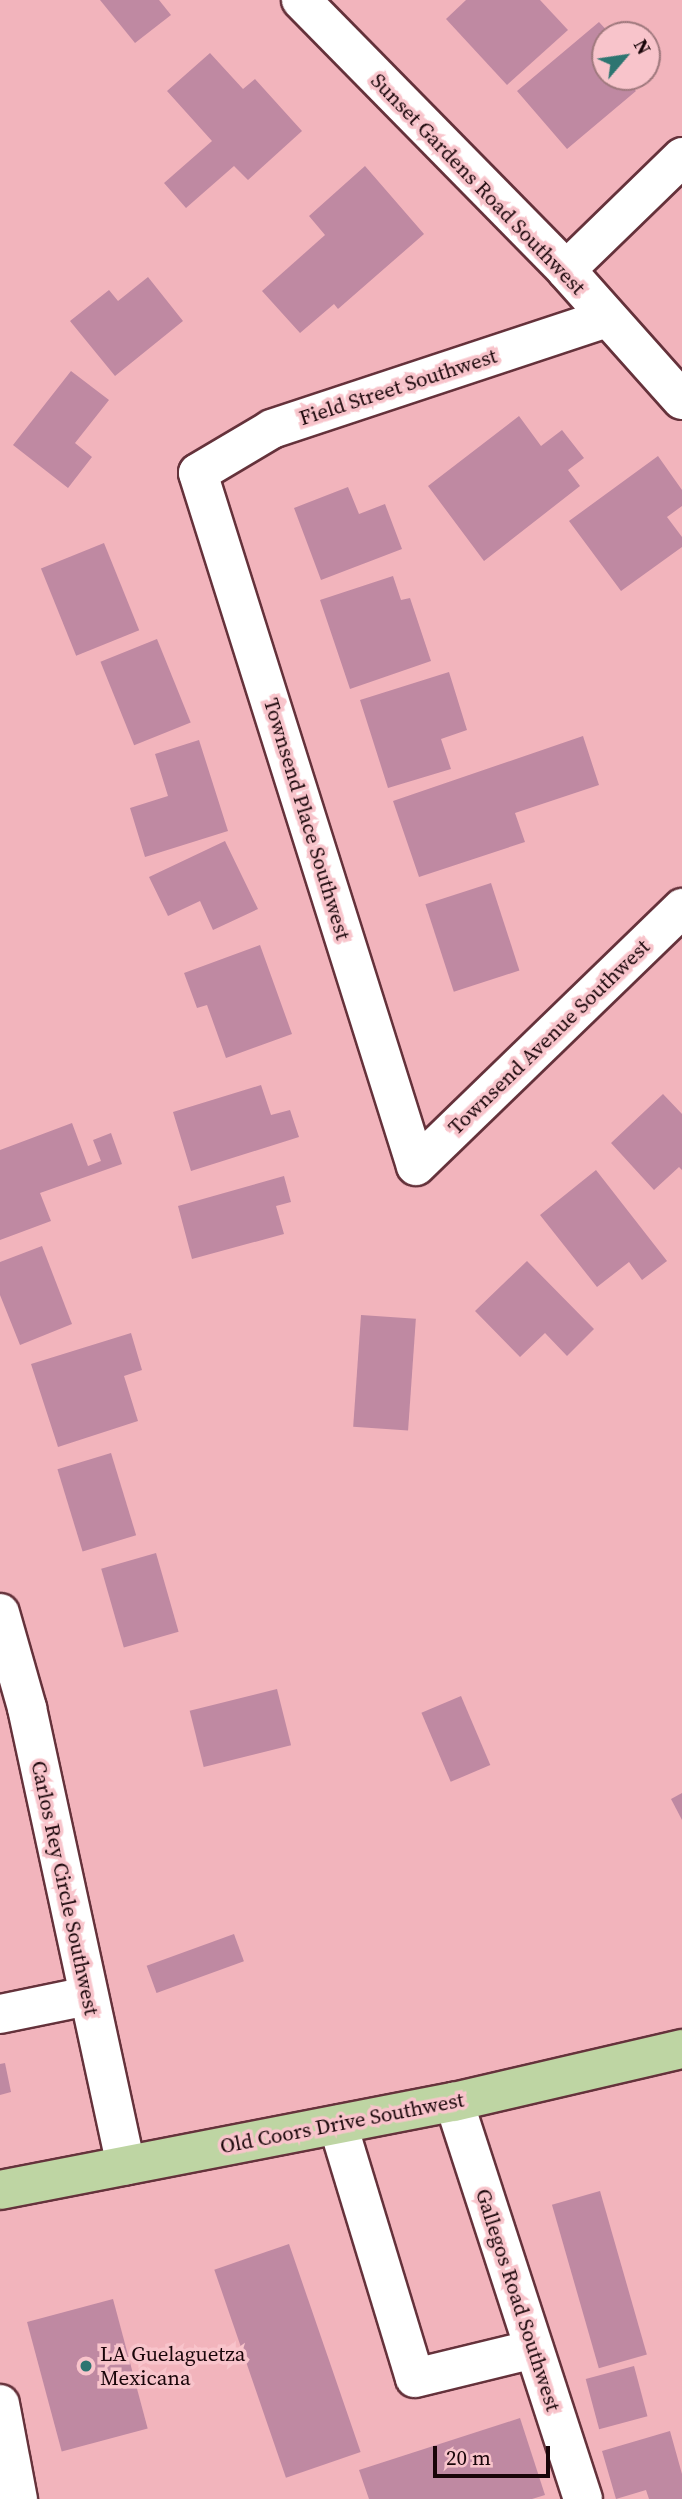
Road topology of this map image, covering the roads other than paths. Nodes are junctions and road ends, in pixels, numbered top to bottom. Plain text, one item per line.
1 (301, 0) edge
2 (682, 158) edge
3 (566, 270) junction
4 (604, 318) junction
5 (682, 400) edge
6 (198, 472) joint
7 (682, 908) edge
8 (416, 1166) joint
9 (0, 1613) edge
10 (14, 1711) edge
11 (88, 1996) junction
12 (0, 2014) edge
13 (682, 2049) edge
14 (454, 2102) junction
15 (338, 2125) junction
16 (125, 2165) junction
17 (0, 2190) edge
18 (534, 2349) junction
19 (0, 2404) edge
20 (18, 2499) edge
21 (583, 2499) edge

1 - 3 street, Sunset Gardens Road Southwest
2 - 3 street
3 - 4 street, Sunset Gardens Road Southwest
4 - 5 street, Sunset Gardens Road Southwest
4 - 6 street, Field Street Southwest
6 - 8 street, Townsend Place Southwest
7 - 8 street, Townsend Avenue Southwest
9 - 10 street, Carlos Rey Circle Southwest
10 - 11 street, Carlos Rey Circle Southwest
11 - 12 street
11 - 16 street, Carlos Rey Circle Southwest
13 - 14 main road, Old Coors Drive Southwest
14 - 15 main road, Old Coors Drive Southwest
14 - 18 street, Gallegos Road Southwest
15 - 16 main road, Old Coors Drive Southwest
15 - 18 street
16 - 17 main road, Old Coors Drive Southwest
18 - 21 street, Gallegos Road Southwest
19 - 20 street

